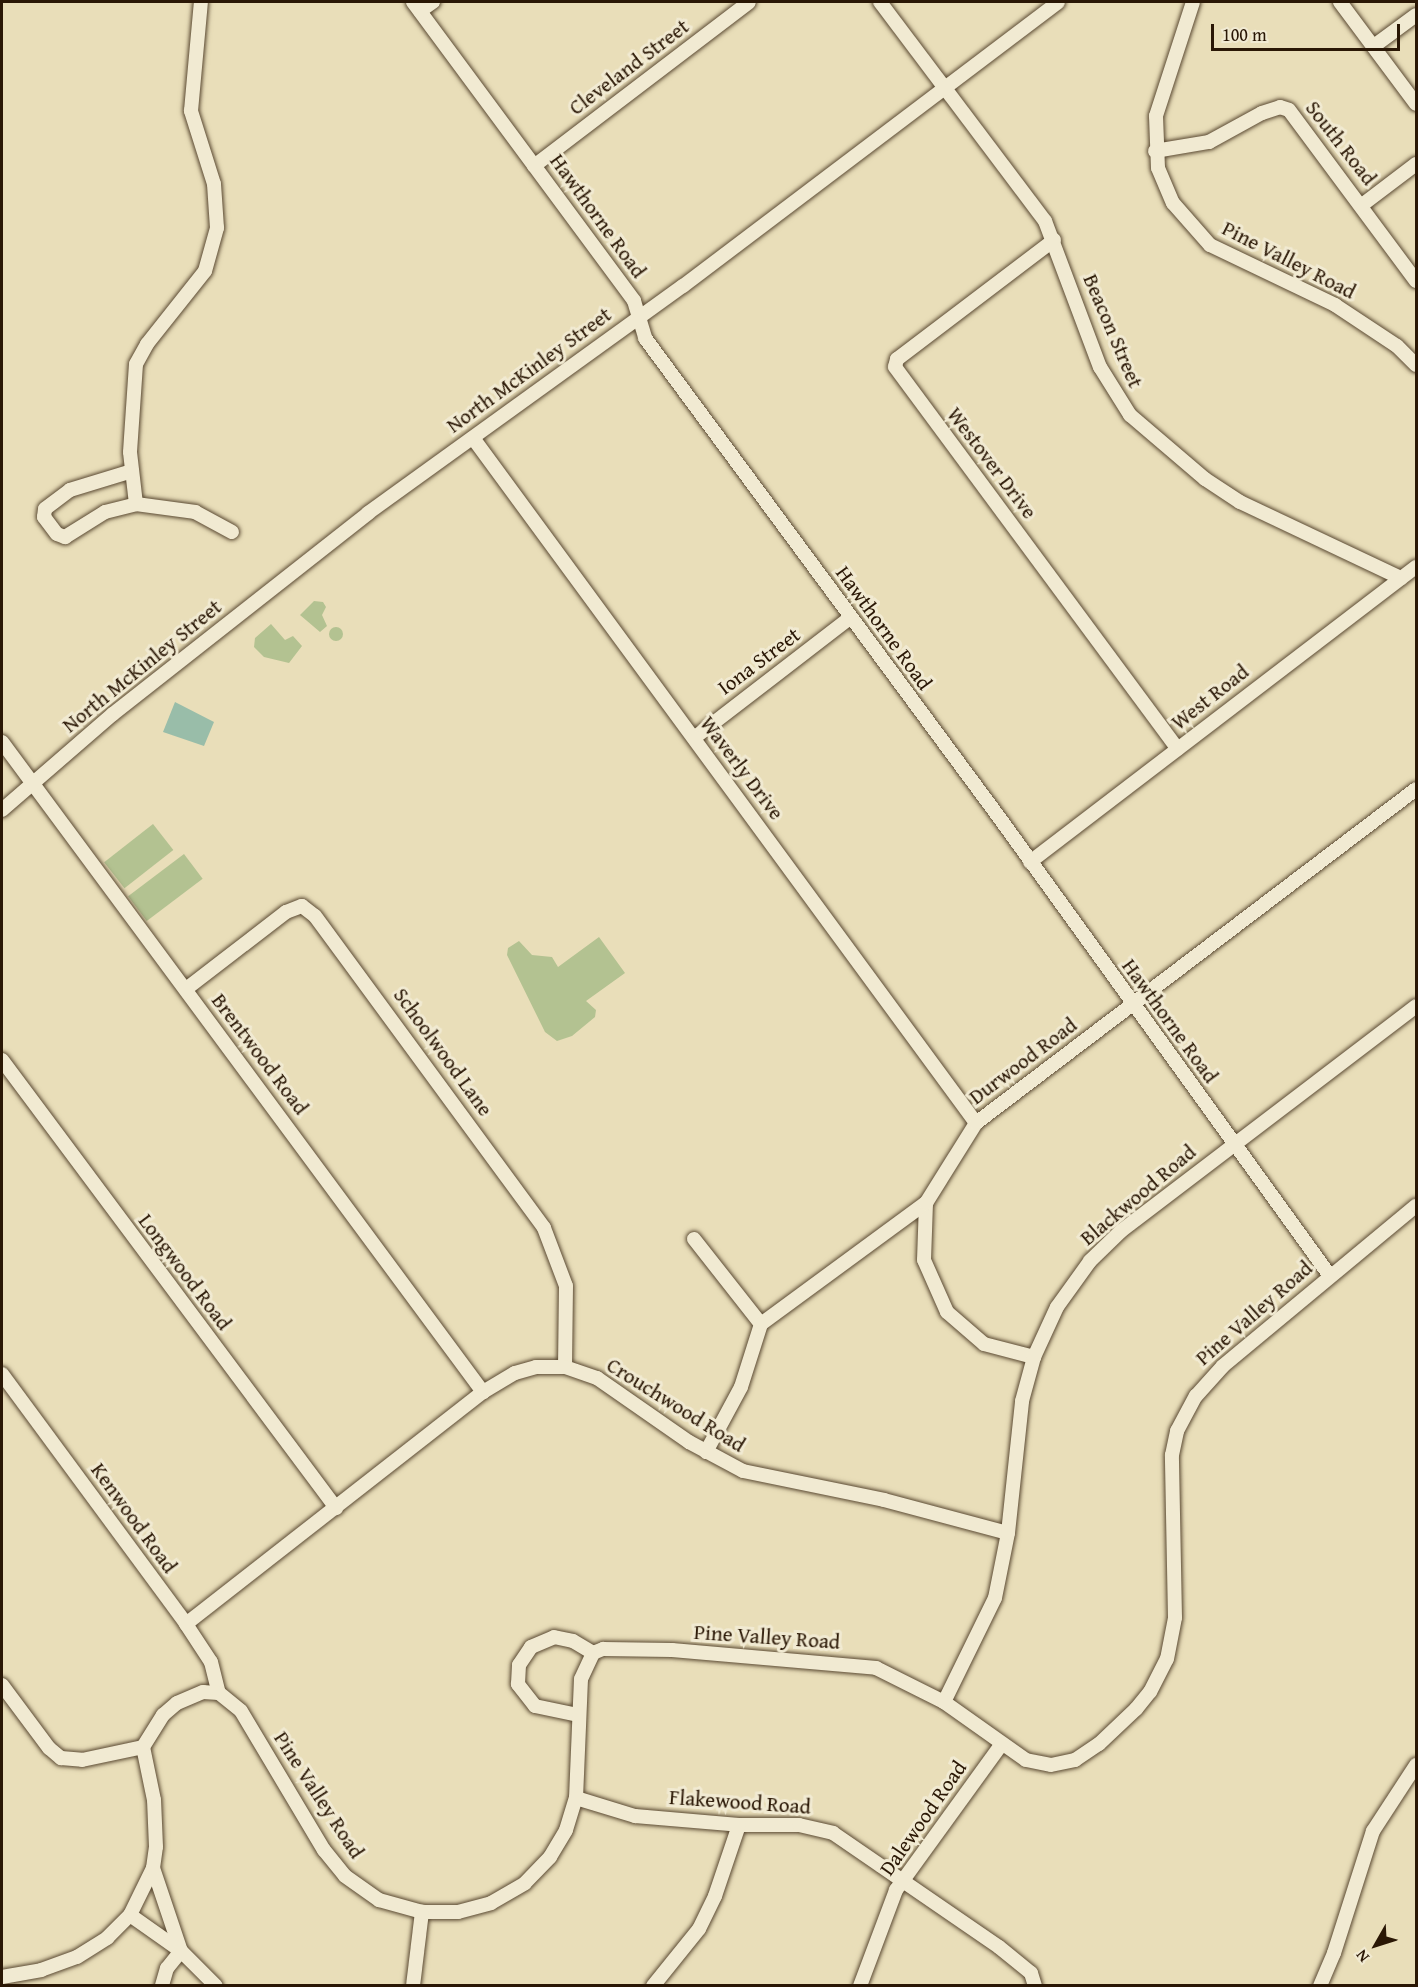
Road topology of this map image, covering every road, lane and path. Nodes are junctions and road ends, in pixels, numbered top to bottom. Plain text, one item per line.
1 (201, 2) edge
2 (433, 2) edge
3 (749, 2) edge
4 (880, 2) edge
5 (1058, 2) edge
6 (1193, 2) edge
7 (1340, 2) edge
8 (416, 6) edge
9 (1416, 15) edge
10 (1374, 46) junction
11 (944, 87) junction
12 (1416, 104) edge
13 (1155, 151) junction
14 (1416, 164) edge
15 (534, 165) junction
16 (1362, 205) junction
17 (1054, 240) junction
18 (1416, 281) edge
19 (636, 319) junction
20 (1416, 365) edge
21 (473, 438) junction
22 (132, 471) junction
23 (136, 504) junction
24 (232, 532) dead end
25 (1416, 567) edge
26 (1401, 578) junction
27 (850, 618) junction
28 (694, 738) junction
29 (2, 742) edge
30 (1178, 749) junction
31 (33, 784) junction
32 (1416, 789) edge
33 (2, 810) edge
34 (1030, 862) junction
35 (186, 989) junction
36 (1132, 1006) junction
37 (1416, 1006) edge
38 (2, 1060) edge
39 (976, 1123) junction
40 (1233, 1144) junction
41 (926, 1203) junction
42 (1416, 1206) edge
43 (694, 1239) dead end
44 (1330, 1276) junction
45 (761, 1324) junction
46 (1034, 1357) junction
47 (565, 1367) junction
48 (2, 1374) edge
49 (483, 1392) junction
50 (706, 1452) junction
51 (336, 1508) junction
52 (1008, 1533) junction
53 (186, 1624) junction
54 (593, 1653) junction
55 (2, 1686) edge
56 (219, 1693) junction
57 (944, 1702) junction
58 (578, 1715) junction
59 (1001, 1745) junction
60 (143, 1747) junction
61 (1416, 1765) edge
62 (576, 1798) junction
63 (739, 1825) junction
64 (153, 1868) junction
65 (904, 1878) junction
66 (422, 1912) junction
67 (130, 1915) junction
68 (181, 1951) junction
69 (2, 1977) edge
70 (1035, 1982) edge
71 (162, 1986) edge
72 (216, 1986) edge
73 (413, 1986) edge
74 (652, 1986) edge
75 (860, 1986) edge
76 (1320, 1986) edge

1 - 22 street
2 - 8 street
3 - 15 street, Cleveland Street
4 - 11 street, Beacon Street
5 - 11 street, North McKinley Street
6 - 13 street, Pine Valley Road
7 - 10 street
8 - 15 street, Hawthorne Road
9 - 10 street
10 - 12 street
11 - 17 street, Beacon Street
11 - 19 street, North McKinley Street
13 - 16 street, South Road
13 - 20 street, Pine Valley Road
14 - 16 street, South Road
15 - 19 street, Hawthorne Road
16 - 18 street
17 - 26 street, Beacon Street
17 - 30 street, Westover Drive
19 - 21 street, North McKinley Street
19 - 27 street, Hawthorne Road
21 - 28 street, Waverly Drive
21 - 31 street, North McKinley Street
22 - 23 street
22 - 23 street
23 - 24 street
25 - 26 street, West Road
26 - 30 street, West Road
27 - 28 street, Iona Street
27 - 34 street, Hawthorne Road
28 - 39 street, Waverly Drive
29 - 31 street, Brentwood Road
30 - 34 street, West Road
31 - 33 street, North McKinley Street
31 - 35 street, Brentwood Road
32 - 36 street, Durwood Road
34 - 36 street, Hawthorne Road
35 - 47 street, Schoolwood Lane
35 - 49 street, Brentwood Road
36 - 39 street, Durwood Road
36 - 40 street, Hawthorne Road
37 - 40 street, Blackwood Road
38 - 51 street, Longwood Road
39 - 41 street, Durwood Road
40 - 44 street, Hawthorne Road
40 - 46 street, Blackwood Road
41 - 45 street, Durwood Road
41 - 46 street
42 - 44 street, Pine Valley Road
43 - 45 street
44 - 59 street, Pine Valley Road
45 - 50 street
46 - 52 street, Blackwood Road
47 - 49 street, Crouchwood Road
47 - 50 street, Crouchwood Road
48 - 53 street, Kenwood Road
49 - 51 street, Crouchwood Road
50 - 52 street, Crouchwood Road
51 - 53 street, Crouchwood Road
52 - 57 street, Blackwood Road
53 - 56 street, Kenwood Road
54 - 57 street, Pine Valley Road
54 - 58 street, Pine Valley Road
54 - 58 street
55 - 60 street
56 - 60 street
56 - 66 street, Pine Valley Road
57 - 59 street, Pine Valley Road
58 - 62 street, Pine Valley Road
59 - 65 street, Dalewood Road
60 - 64 street
61 - 76 street
62 - 63 street, Flakewood Road
62 - 66 street, Pine Valley Road
63 - 65 street, Flakewood Road
63 - 74 street
64 - 67 street
64 - 68 street
65 - 70 street, Flakewood Road
65 - 75 street, Dalewood Road
66 - 73 street
67 - 68 street
67 - 69 street
68 - 71 street
68 - 72 street

